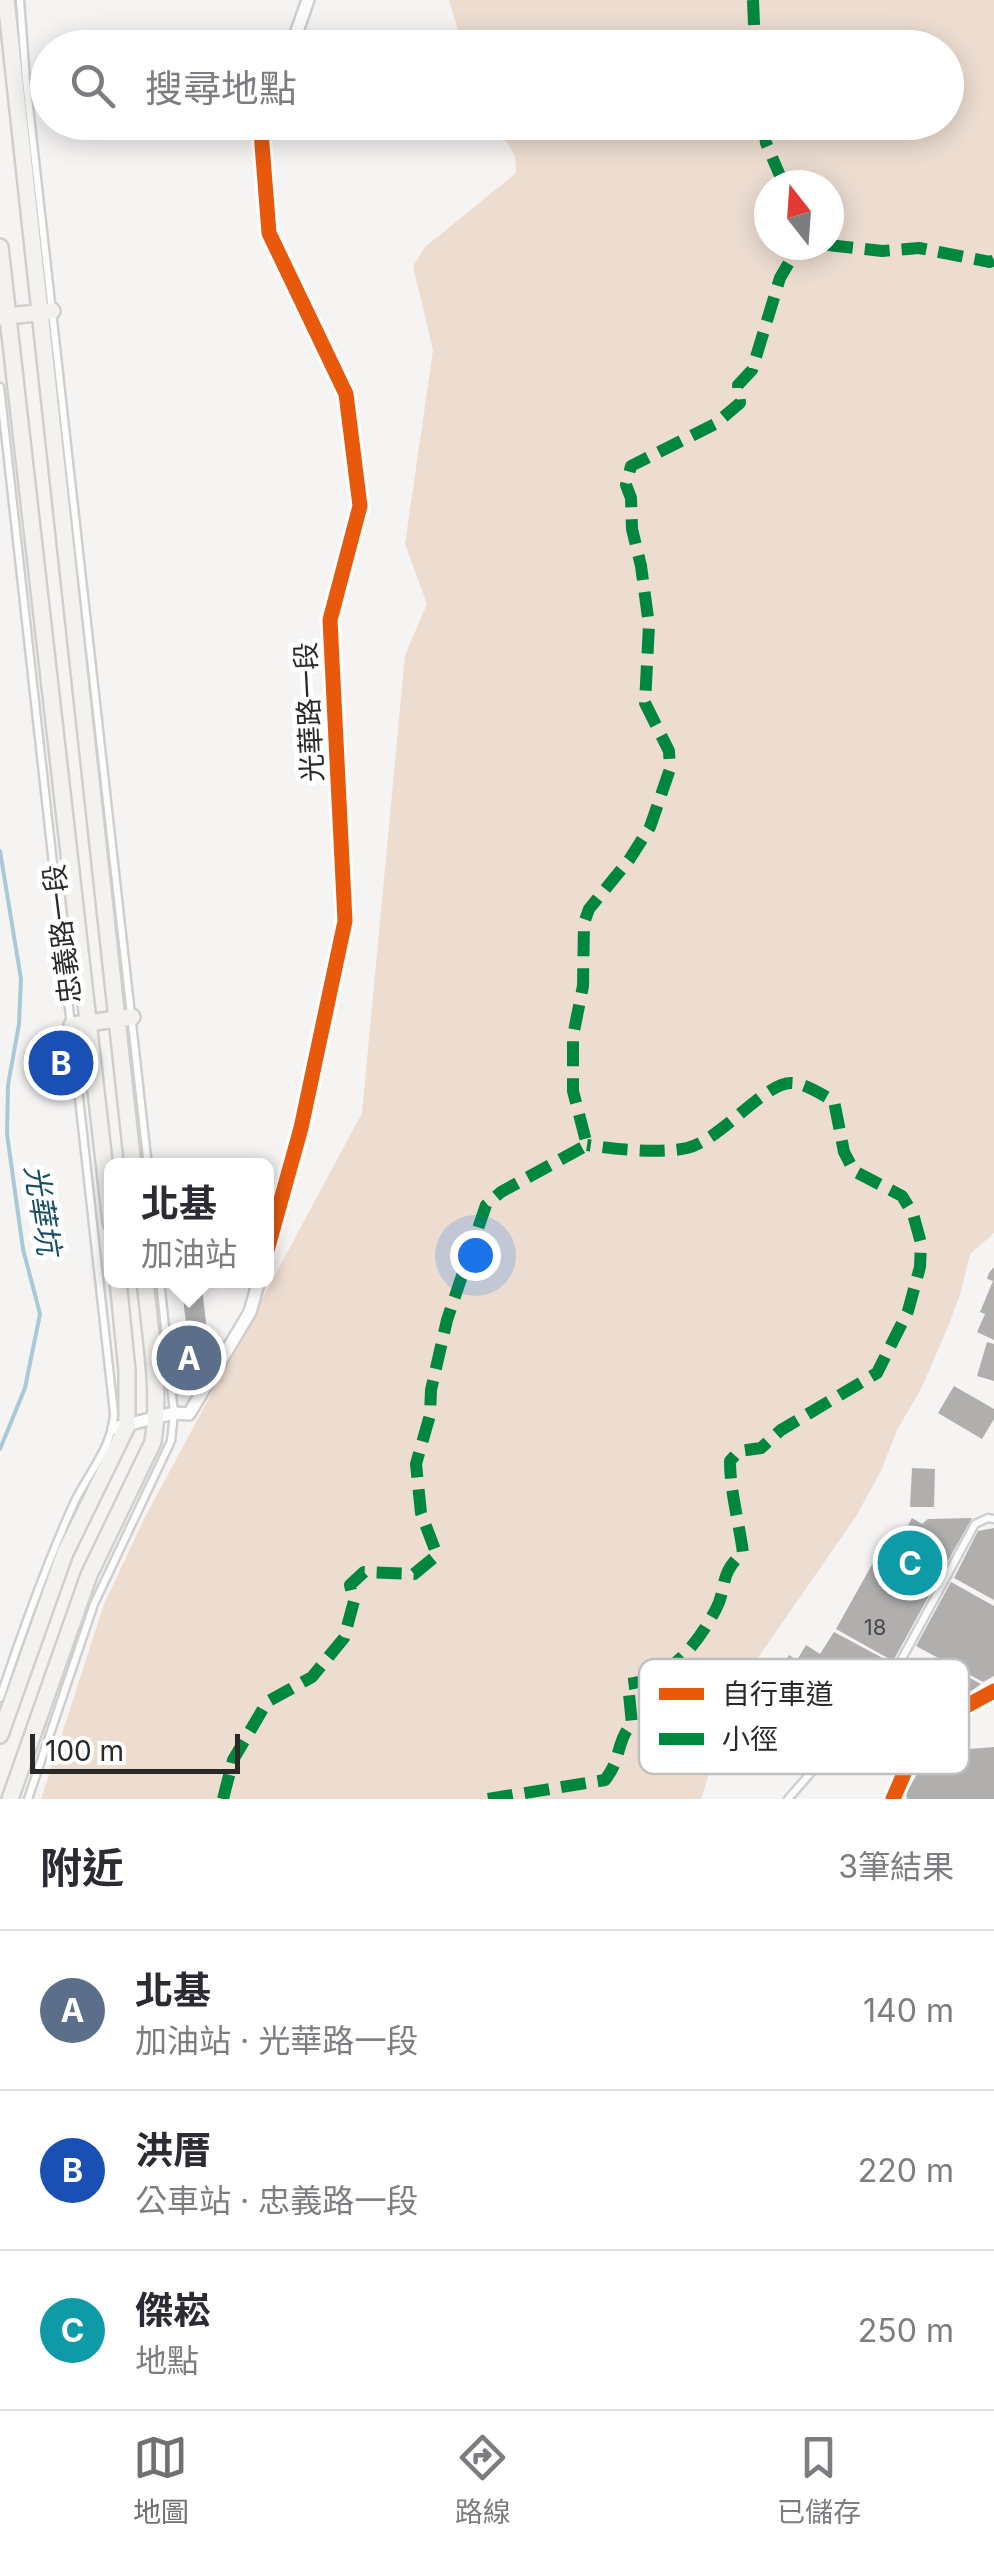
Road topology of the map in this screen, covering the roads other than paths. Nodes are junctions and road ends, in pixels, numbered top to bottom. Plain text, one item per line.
1 (6, 0) edge
2 (20, 0) edge
3 (308, 0) edge
4 (297, 30) edge
5 (30, 120) edge
6 (32, 140) edge
7 (262, 140) edge
8 (0, 247) edge
9 (46, 311) junction
10 (4, 316) edge
11 (0, 388) edge
12 (125, 1018) junction
13 (81, 1024) junction
14 (133, 1158) edge
15 (147, 1158) edge
16 (104, 1172) edge
17 (274, 1225) edge
18 (104, 1262) edge
19 (107, 1288) edge
20 (119, 1288) edge
21 (146, 1288) edge
22 (161, 1288) edge
23 (257, 1288) edge
24 (174, 1414) junction
25 (156, 1418) junction
26 (120, 1427) junction
27 (994, 1519) edge
28 (903, 1659) edge
29 (994, 1691) edge
30 (0, 1698) edge
31 (969, 1705) edge
32 (0, 1735) edge
33 (810, 1774) edge
34 (904, 1774) edge
35 (10, 1799) edge
36 (28, 1799) edge
37 (788, 1799) edge
38 (893, 1799) edge

1 - 9 main road, 忠義路一段
2 - 5 lane, 忠義路一段
3 - 4 street
6 - 9 lane, 忠義路一段
7 - 17 street, 光華路一段
8 - 10 main road, 忠義路一段
9 - 10 main road
9 - 12 main road, 忠義路一段
10 - 13 main road, 忠義路一段
11 - 13 lane, 忠義路一段
12 - 13 main road
12 - 14 main road, 忠義路一段
12 - 15 lane, 忠義路一段
13 - 16 main road, 忠義路一段
13 - 18 lane, 忠義路一段
19 - 26 lane, 忠義路一段
20 - 26 main road
21 - 25 main road
22 - 24 lane
23 - 24 street
24 - 25 street
24 - 36 lane
25 - 26 street
25 - 35 main road
26 - 30 lane
26 - 32 main road
27 - 28 lane
29 - 31 street
33 - 37 lane
34 - 38 street

